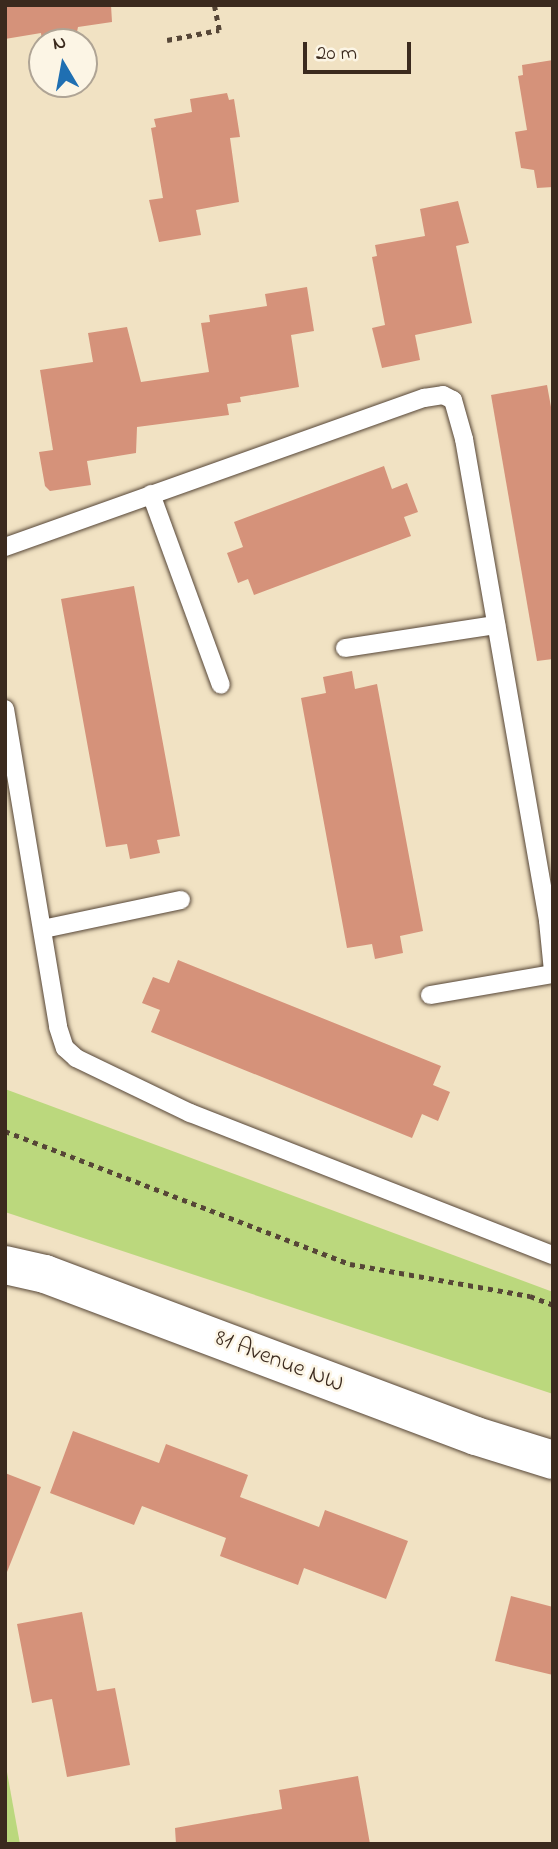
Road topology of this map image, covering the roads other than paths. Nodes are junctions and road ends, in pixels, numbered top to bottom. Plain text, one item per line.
1 (151, 494) junction
2 (5, 547) edge
3 (496, 625) junction
4 (345, 648) dead end
5 (221, 685) dead end
6 (5, 709) edge
7 (181, 900) dead end
8 (43, 929) junction
9 (553, 973) edge
10 (430, 995) dead end
11 (553, 1255) edge
12 (5, 1265) edge
13 (553, 1460) edge

1 - 2 lane
1 - 3 lane
1 - 5 lane
3 - 4 lane
3 - 9 lane
6 - 8 lane
7 - 8 lane
8 - 11 lane
9 - 10 lane
12 - 13 street, 81 Avenue NW

